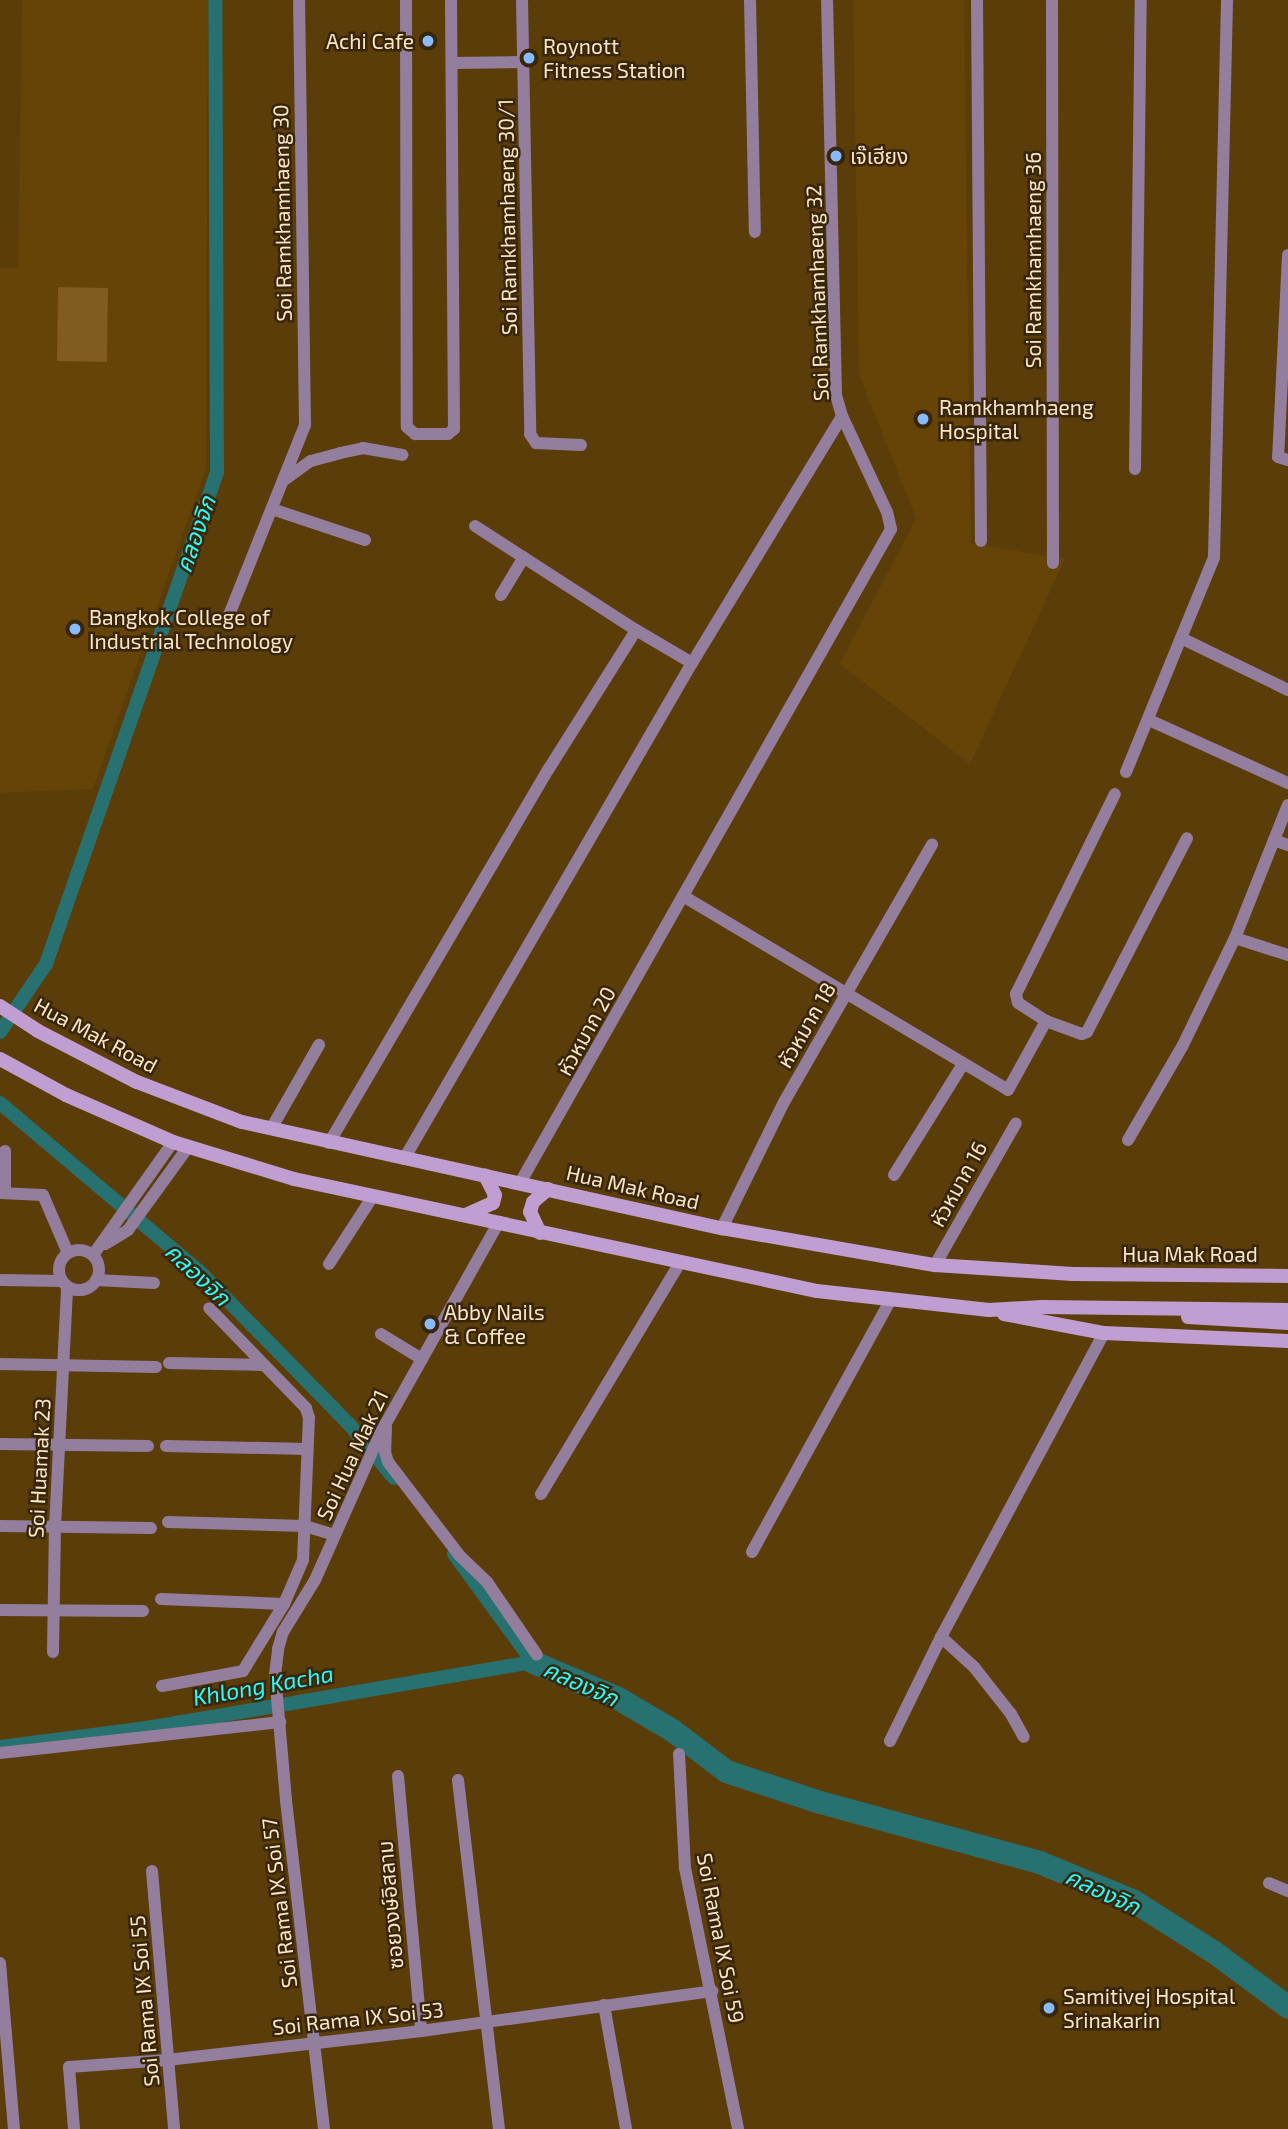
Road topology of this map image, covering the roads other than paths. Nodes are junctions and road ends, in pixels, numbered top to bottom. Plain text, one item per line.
1 (299, 0) edge
2 (406, 0) edge
3 (451, 0) edge
4 (522, 0) edge
5 (750, 0) edge
6 (827, 0) edge
7 (977, 0) edge
8 (1052, 0) edge
9 (1141, 0) edge
10 (1227, 0) edge
11 (523, 62) junction
12 (453, 63) junction
13 (755, 232) dead end
14 (1288, 255) edge
15 (842, 416) junction
16 (581, 444) dead end
17 (402, 455) dead end
18 (1288, 460) edge
19 (1135, 469) dead end
20 (282, 482) junction
21 (272, 509) junction
22 (475, 526) dead end
23 (365, 540) dead end
24 (981, 541) dead end
25 (524, 557) junction
26 (1053, 563) dead end
27 (501, 595) dead end
28 (229, 615) dead end
29 (636, 631) junction
30 (1181, 638) junction
31 (692, 663) junction
32 (1288, 690) edge
33 (1149, 720) junction
34 (1126, 772) dead end
35 (1288, 783) edge
36 (1115, 794) dead end
37 (1288, 805) edge
38 (1187, 838) dead end
39 (1274, 840) junction
40 (932, 845) dead end
41 (1288, 845) edge
42 (683, 896) junction
43 (1235, 938) junction
44 (1288, 956) edge
45 (847, 993) junction
46 (0, 1006) edge
47 (1046, 1021) junction
48 (319, 1045) dead end
49 (0, 1059) edge
50 (964, 1064) junction
51 (1016, 1123) dead end
52 (271, 1129) junction
53 (1128, 1140) dead end
54 (173, 1142) junction
55 (329, 1143) junction
56 (188, 1147) junction
57 (5, 1150) dead end
58 (404, 1159) junction
59 (485, 1175) junction
60 (894, 1175) dead end
61 (520, 1183) junction
62 (548, 1189) junction
63 (2, 1193) edge
64 (373, 1196) junction
65 (466, 1214) junction
66 (499, 1223) junction
67 (722, 1228) junction
68 (540, 1233) junction
69 (103, 1245) junction
70 (68, 1253) junction
71 (93, 1255) junction
72 (329, 1264) dead end
73 (679, 1264) junction
74 (935, 1265) junction
75 (1288, 1276) edge
76 (0, 1280) edge
77 (96, 1280) junction
78 (154, 1283) dead end
79 (65, 1284) junction
80 (890, 1301) junction
81 (209, 1308) dead end
82 (1145, 1308) junction
83 (989, 1310) junction
84 (1288, 1310) edge
85 (1288, 1323) edge
86 (1104, 1333) junction
87 (381, 1334) dead end
88 (1288, 1341) edge
89 (422, 1359) junction
90 (0, 1364) edge
91 (63, 1364) junction
92 (261, 1365) junction
93 (383, 1428) junction
94 (0, 1444) edge
95 (60, 1446) junction
96 (148, 1446) dead end
97 (166, 1446) dead end
98 (307, 1448) junction
99 (541, 1494) dead end
100 (168, 1522) dead end
101 (305, 1526) junction
102 (0, 1527) edge
103 (55, 1527) junction
104 (151, 1528) dead end
105 (335, 1535) junction
106 (752, 1552) dead end
107 (161, 1600) dead end
108 (284, 1604) junction
109 (0, 1610) edge
110 (54, 1611) junction
111 (143, 1611) dead end
112 (941, 1637) junction
113 (52, 1652) dead end
114 (537, 1655) dead end
115 (162, 1686) dead end
116 (279, 1718) junction
117 (1024, 1737) dead end
118 (890, 1741) dead end
119 (0, 1754) edge
120 (679, 1754) dead end
121 (398, 1776) dead end
122 (458, 1780) dead end
123 (152, 1871) dead end
124 (1269, 1883) dead end
125 (1288, 1891) edge
126 (0, 1963) edge
127 (712, 1991) junction
128 (604, 2005) junction
129 (485, 2022) junction
130 (421, 2031) junction
131 (314, 2042) junction
132 (167, 2060) junction
133 (14, 2129) edge
134 (74, 2129) edge
135 (174, 2129) edge
136 (324, 2129) edge
137 (499, 2129) edge
138 (626, 2129) edge
139 (738, 2129) edge

1 - 20 street, Soi Ramkhamhaeng 30
2 - 12 street
3 - 12 street
4 - 11 street, Soi Ramkhamhaeng 30/1
5 - 13 street
6 - 15 street, Soi Ramkhamhaeng 32
7 - 24 street
8 - 26 street, Soi Ramkhamhaeng 36
9 - 19 street
10 - 30 street
11 - 12 street
11 - 16 street, Soi Ramkhamhaeng 30/1
14 - 18 street
15 - 31 street
15 - 42 street, Soi Ramkhamhaeng 32
17 - 20 street
20 - 21 street
21 - 23 street
21 - 28 street
22 - 25 street
25 - 27 street
25 - 29 street
29 - 31 street
29 - 55 street
30 - 32 street
30 - 33 street
31 - 58 street
33 - 34 street
33 - 35 street
36 - 47 street
37 - 39 street
38 - 47 street
39 - 41 street
39 - 43 street
40 - 45 street, หัวหมาก 18
42 - 45 street
42 - 61 street, หัวหมาก 20
43 - 44 street
43 - 53 street
45 - 50 street
45 - 67 street, หัวหมาก 18
46 - 52 main road, Hua Mak Road
47 - 50 street
48 - 52 street
49 - 54 main road
50 - 60 street
51 - 74 street, หัวหมาก 16
52 - 55 main road, Hua Mak Road
54 - 56 main road
54 - 69 street
55 - 58 main road, Hua Mak Road
56 - 64 main road
56 - 69 street
57 - 63 street
58 - 59 main road, Hua Mak Road
59 - 61 main road, Hua Mak Road
59 - 65 main road
61 - 62 main road, Hua Mak Road
62 - 67 main road, Hua Mak Road
62 - 68 main road
63 - 70 street
64 - 65 main road
64 - 72 street
65 - 66 main road
66 - 68 main road
66 - 89 street, Soi Hua Mak 21
67 - 74 main road, Hua Mak Road
68 - 73 main road
69 - 71 street
70 - 71 street
70 - 79 street, Soi Huamak 23
71 - 77 street
73 - 80 main road
73 - 99 street
74 - 75 main road, Hua Mak Road
76 - 79 street
77 - 78 street
77 - 79 street
79 - 91 street, Soi Huamak 23
80 - 83 main road
80 - 106 street
81 - 92 street
82 - 83 main road
82 - 84 main road
82 - 85 main road
83 - 86 main road
86 - 88 main road
86 - 112 street
87 - 89 street
89 - 93 street, Soi Hua Mak 21
90 - 91 street
91 - 92 street
91 - 95 street, Soi Huamak 23
92 - 98 street
93 - 105 street, Soi Hua Mak 21
93 - 114 street
94 - 95 street
95 - 96 street
95 - 103 street, Soi Huamak 23
97 - 98 street
98 - 101 street
100 - 101 street
101 - 105 street
101 - 108 street
102 - 103 street
103 - 104 street
103 - 110 street, Soi Huamak 23
105 - 116 street, Soi Hua Mak 21
107 - 108 street
108 - 115 street
109 - 110 street
110 - 111 street
110 - 113 street, Soi Huamak 23
112 - 117 street
112 - 118 street
116 - 119 street
116 - 131 street, Soi Rama IX Soi 57
120 - 127 street, Soi Rama IX Soi 59
121 - 130 street, ซอยวงษ์อิสลาม
122 - 129 street
123 - 132 street, Soi Rama IX Soi 55
124 - 125 street
126 - 133 street
127 - 128 street, Soi Rama IX Soi 53
127 - 139 street, Soi Rama IX Soi 59
128 - 129 street, Soi Rama IX Soi 53
128 - 138 street
129 - 130 street, Soi Rama IX Soi 53
129 - 137 street
130 - 131 street, Soi Rama IX Soi 53
131 - 132 street, Soi Rama IX Soi 53
131 - 136 street, Soi Rama IX Soi 57
132 - 134 street, Soi Rama IX Soi 53
132 - 135 street, Soi Rama IX Soi 55

